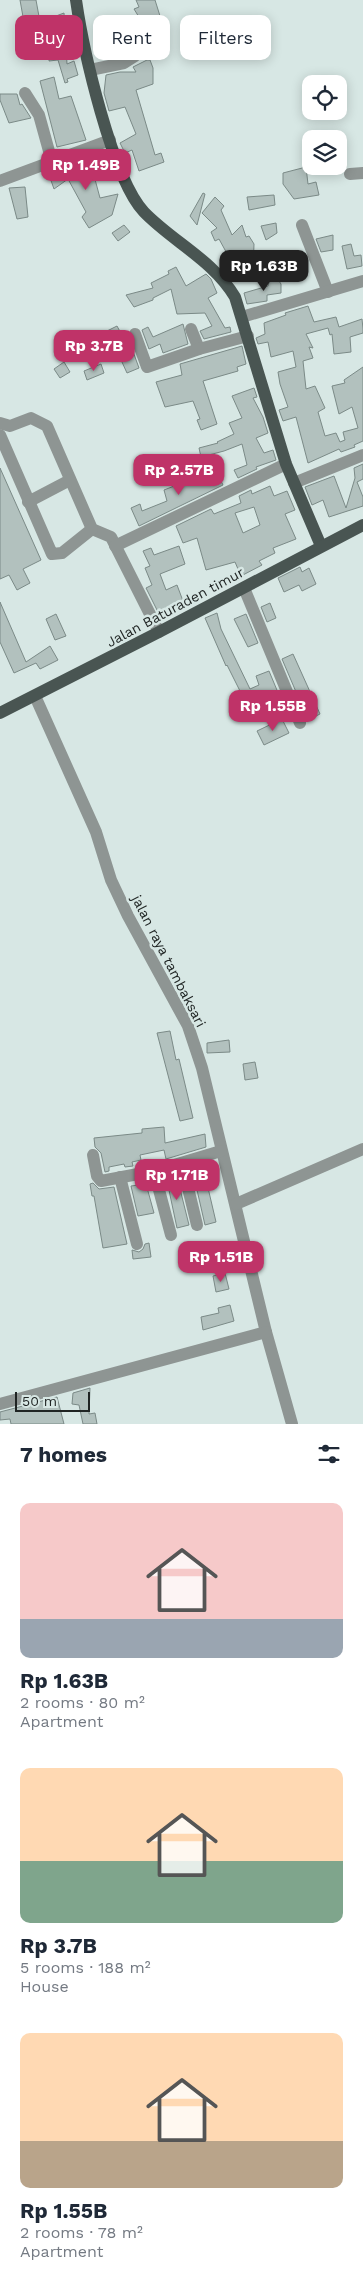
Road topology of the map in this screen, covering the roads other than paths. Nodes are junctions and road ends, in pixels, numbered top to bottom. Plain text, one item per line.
1 (76, 0) edge
2 (129, 60) edge
3 (90, 70) junction
4 (25, 93) dead end
5 (110, 140) junction
6 (52, 162) junction
7 (0, 182) edge
8 (302, 224) dead end
9 (363, 281) edge
10 (328, 292) junction
11 (242, 317) junction
12 (191, 329) dead end
13 (135, 334) dead end
14 (248, 336) junction
15 (199, 350) junction
16 (0, 423) edge
17 (0, 435) edge
18 (363, 455) edge
19 (286, 464) junction
20 (70, 480) junction
21 (294, 483) junction
22 (28, 502) junction
23 (363, 525) edge
24 (92, 530) junction
25 (116, 546) junction
26 (321, 546) junction
27 (244, 588) junction
28 (159, 632) junction
29 (35, 696) junction
30 (0, 713) edge
31 (300, 723) dead end
32 (363, 1148) edge
33 (221, 1151) junction
34 (93, 1155) dead end
35 (182, 1163) junction
36 (154, 1171) junction
37 (120, 1177) junction
38 (236, 1204) junction
39 (196, 1225) dead end
40 (171, 1235) dead end
41 (137, 1244) dead end
42 (266, 1332) junction
43 (0, 1404) edge
44 (292, 1424) edge

1 - 3 main road
2 - 3 street
3 - 5 main road
4 - 6 street
5 - 6 street
5 - 11 main road
6 - 7 street
8 - 10 street
9 - 10 street
10 - 11 street
11 - 14 main road
12 - 15 street
13 - 15 street
14 - 15 street
14 - 19 main road
16 - 20 street
17 - 22 street
18 - 21 street
19 - 21 main road
19 - 25 street
20 - 22 street
20 - 24 street
21 - 26 main road
22 - 24 street
23 - 26 main road, Jalan Baturaden timur
24 - 25 street
25 - 28 street
26 - 27 main road, Jalan Baturaden timur
27 - 28 main road, Jalan Baturaden timur
27 - 31 street
28 - 29 main road, Jalan Baturaden timur
29 - 30 main road, Jalan Baturaden timur
29 - 33 street, jalan raya tambaksari
32 - 38 street
33 - 35 street
33 - 38 street, jalan raya tambaksari
34 - 37 street
35 - 36 street
35 - 39 street
36 - 37 street
36 - 40 street
37 - 41 street
38 - 42 street, jalan raya tambaksari
42 - 43 street
42 - 44 street, jalan raya tambaksari

